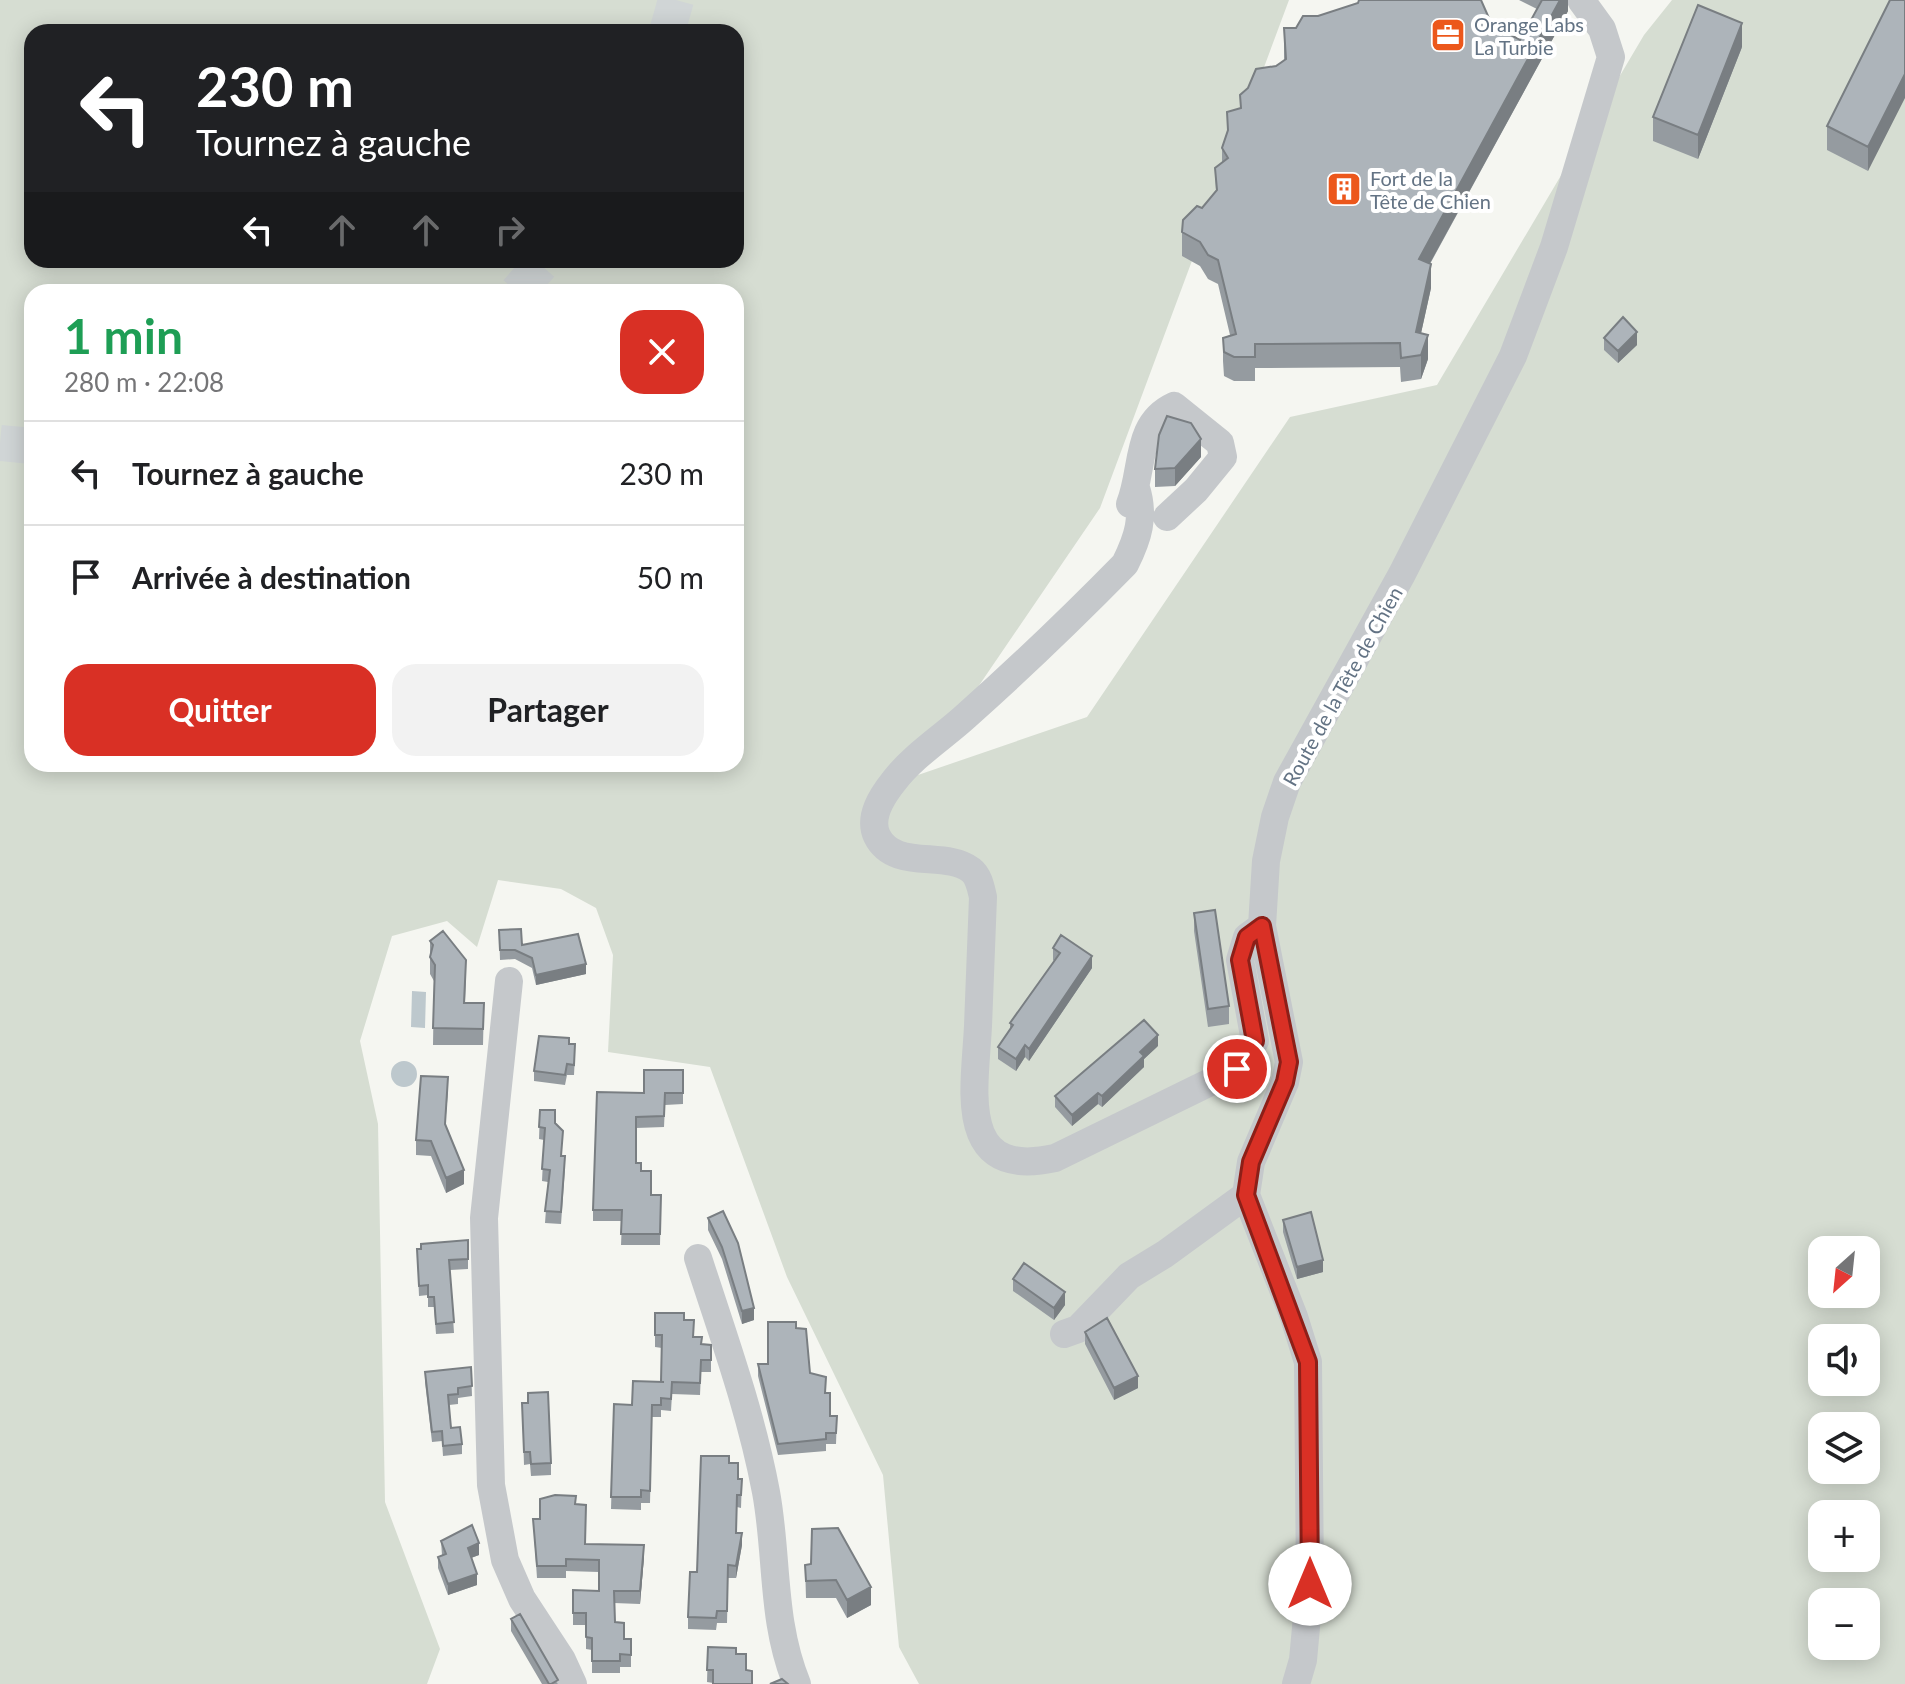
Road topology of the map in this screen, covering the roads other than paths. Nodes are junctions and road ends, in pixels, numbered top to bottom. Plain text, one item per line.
1 (1581, 0) edge
2 (1167, 517) dead end
3 (1262, 926) junction
4 (509, 981) dead end
5 (1246, 1195) junction
6 (698, 1258) dead end
7 (1064, 1334) dead end
8 (573, 1684) edge
9 (797, 1684) edge
10 (1296, 1684) edge

1 - 3 street, Route de la Tête de Chien
2 - 3 street
3 - 5 street, Route de la Tête de Chien
4 - 8 street
5 - 7 street
5 - 10 street
6 - 9 street

